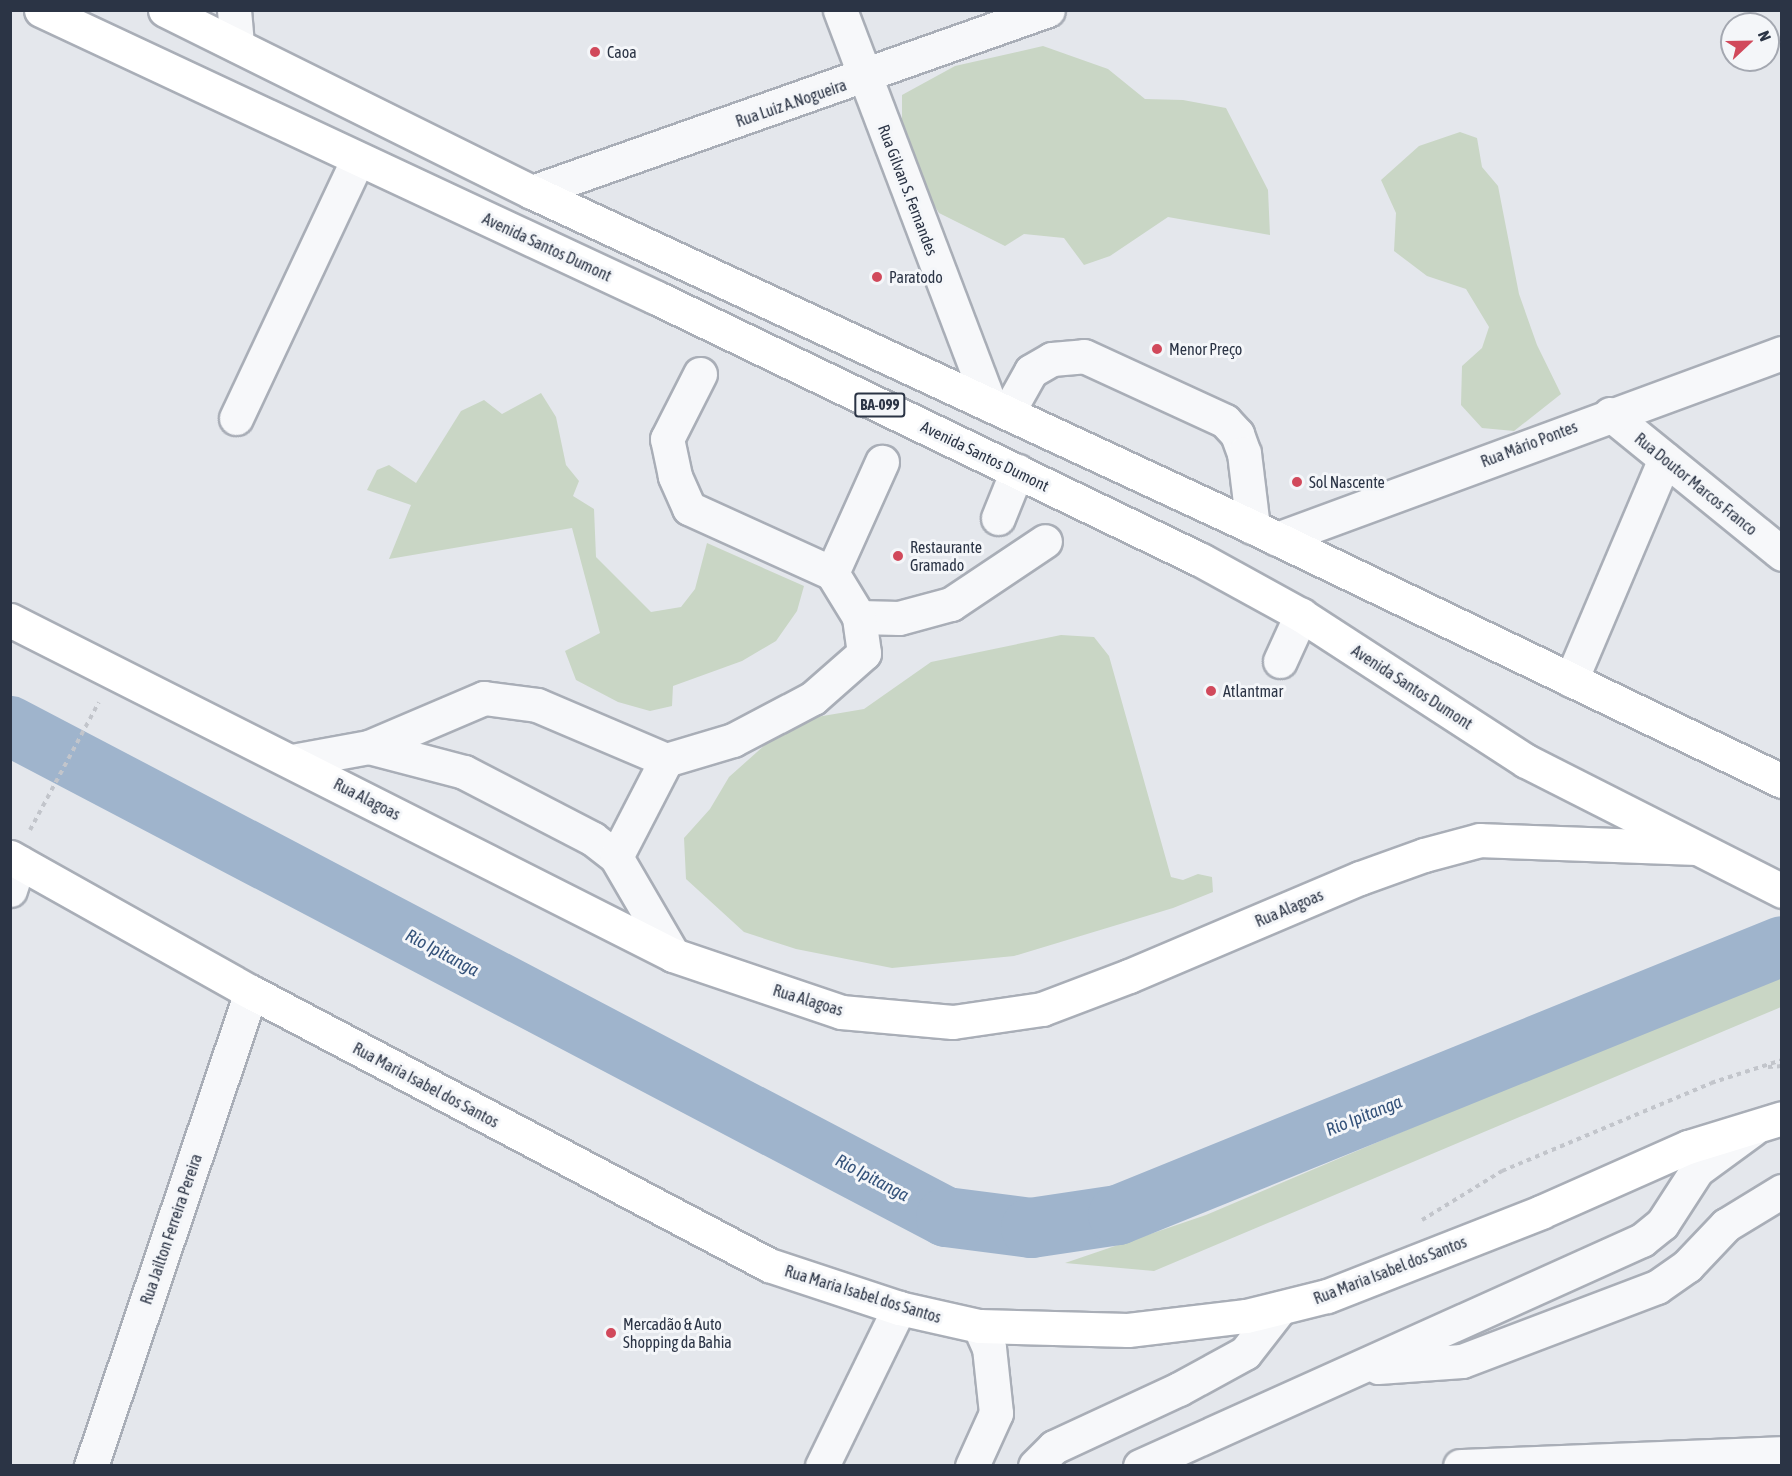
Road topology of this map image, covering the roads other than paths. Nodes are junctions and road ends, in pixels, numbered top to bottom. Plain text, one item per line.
1 (41, 10) edge
2 (165, 10) edge
3 (234, 10) edge
4 (840, 10) edge
5 (1048, 10) edge
6 (237, 45) junction
7 (865, 77) junction
8 (358, 159) junction
9 (532, 192) junction
10 (1782, 353) edge
11 (700, 374) dead end
12 (999, 408) junction
13 (1610, 414) junction
14 (236, 418) dead end
15 (1665, 459) junction
16 (882, 462) dead end
17 (1017, 471) junction
18 (998, 518) dead end
19 (1265, 533) junction
20 (1045, 541) dead end
21 (1782, 554) edge
22 (831, 573) junction
23 (1301, 615) junction
24 (859, 617) junction
25 (10, 620) edge
26 (1280, 661) dead end
27 (1571, 680) junction
28 (369, 747) junction
29 (666, 760) junction
30 (292, 761) junction
31 (1782, 781) edge
32 (1694, 848) junction
33 (616, 857) junction
34 (14, 870) edge
35 (1778, 890) edge
36 (673, 955) junction
37 (251, 992) junction
38 (1772, 1120) edge
39 (1782, 1191) edge
40 (898, 1308) junction
41 (1280, 1308) junction
42 (979, 1326) junction
43 (1357, 1368) junction
44 (1782, 1453) edge
45 (1471, 1465) edge
46 (1542, 1465) edge
47 (92, 1466) edge
48 (822, 1466) edge
49 (972, 1466) edge
50 (1035, 1466) edge
51 (1140, 1466) edge

1 - 8 main road, Avenida Santos Dumont / BA-099
2 - 6 main road
3 - 6 street
4 - 7 street, Rua Gilvan S. Fernandes
5 - 7 street, Rua Luiz A.Nogueira
6 - 9 main road
7 - 9 street, Rua Luiz A.Nogueira
7 - 12 street, Rua Gilvan S. Fernandes
8 - 14 street
8 - 17 main road, Avenida Santos Dumont / BA-099
9 - 12 main road
10 - 13 street, Rua Mário Pontes
11 - 22 street
12 - 19 main road
12 - 19 street
13 - 15 street, Rua Doutor Marcos Franco
13 - 19 street, Rua Mário Pontes
15 - 21 street, Rua Doutor Marcos Franco
15 - 27 street
16 - 22 street
17 - 18 street
17 - 23 main road, Avenida Santos Dumont / BA-099
19 - 27 main road
20 - 24 street
22 - 24 street
23 - 26 street
23 - 32 main road, Avenida Santos Dumont / BA-099
24 - 29 street
25 - 30 main road, Rua Alagoas
27 - 31 main road
28 - 29 street
28 - 30 street
28 - 33 street
29 - 33 street
30 - 36 main road, Rua Alagoas
32 - 35 main road, Avenida Santos Dumont / BA-099
32 - 36 main road, Rua Alagoas
33 - 36 street
34 - 37 main road, Rua Maria Isabel dos Santos
37 - 40 main road, Rua Maria Isabel dos Santos
37 - 47 street, Rua Jailton Ferreira Pereira
38 - 41 main road, Rua Maria Isabel dos Santos
38 - 43 street
39 - 43 street
40 - 42 main road, Rua Maria Isabel dos Santos
40 - 48 street
41 - 42 main road, Rua Maria Isabel dos Santos
41 - 50 street
42 - 49 street
43 - 51 street
44 - 46 street
45 - 46 street

